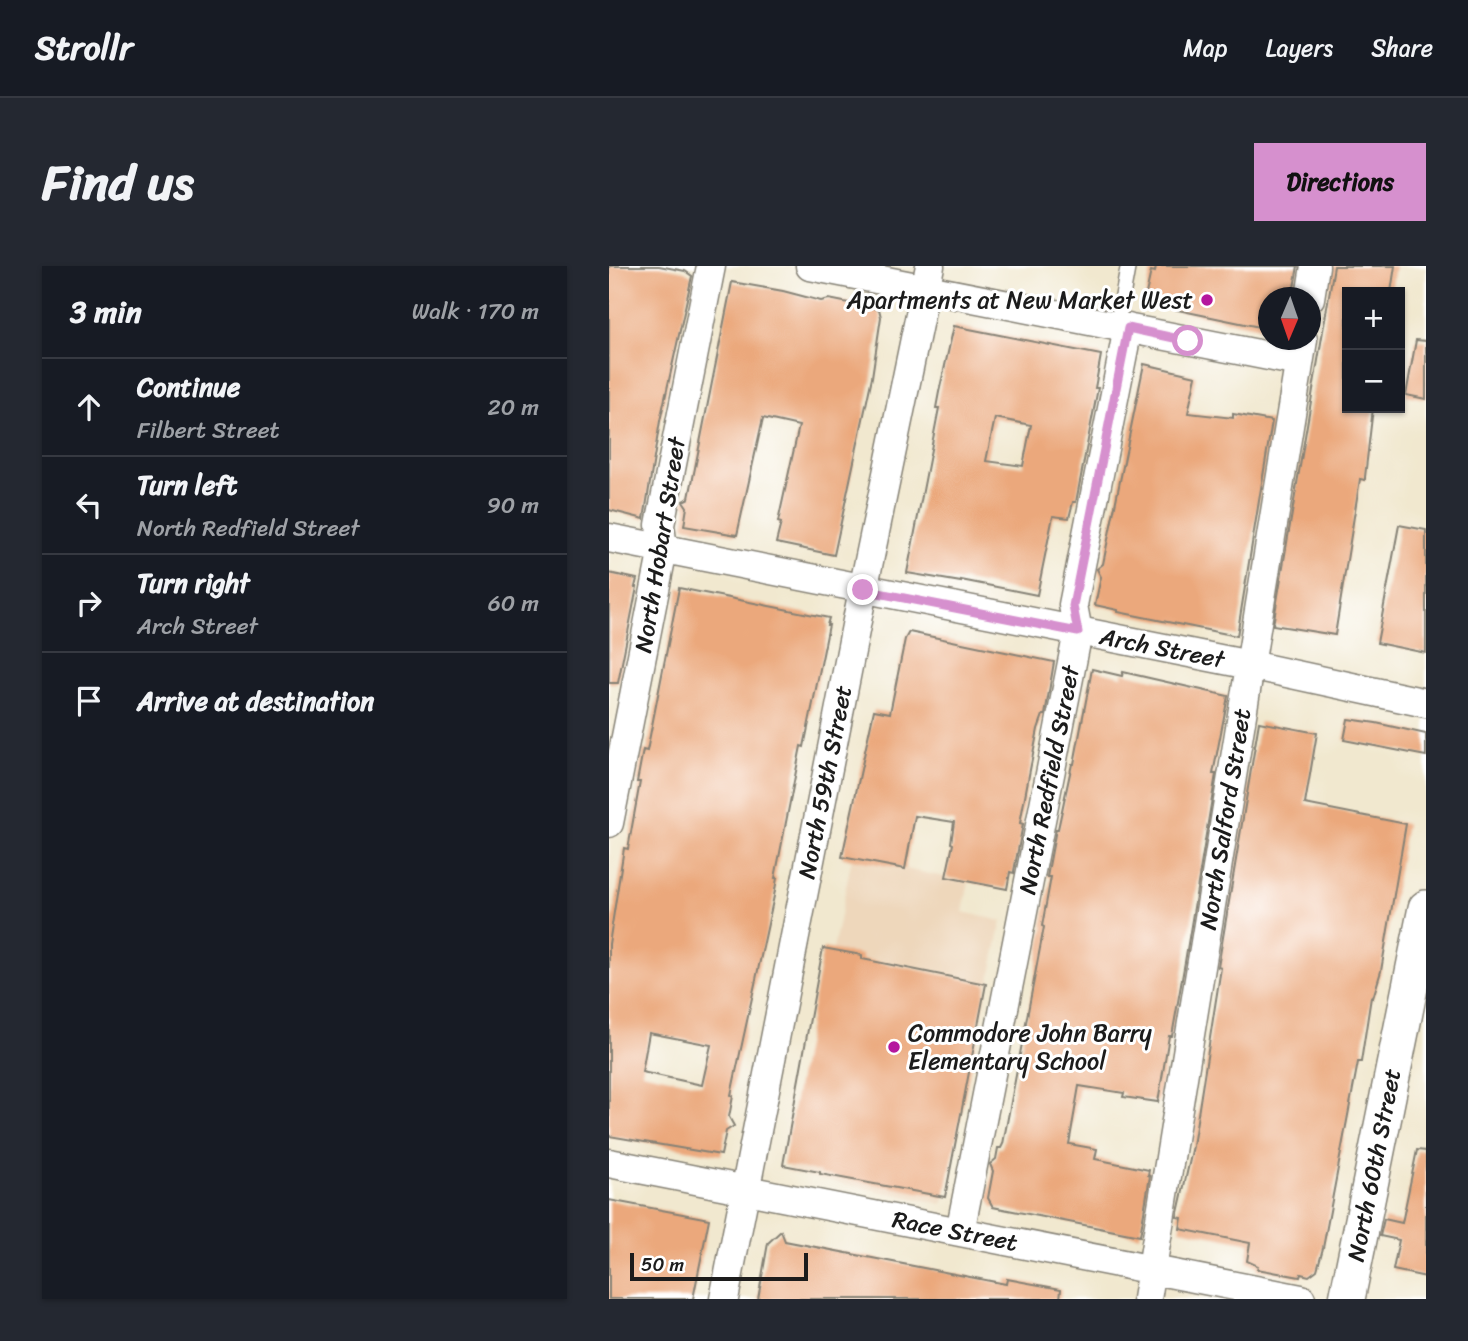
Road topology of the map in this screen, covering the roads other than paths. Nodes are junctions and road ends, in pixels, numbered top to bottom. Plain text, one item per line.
1 (711, 266) edge
2 (810, 266) edge
3 (1128, 266) edge
4 (1315, 266) edge
5 (927, 277) edge
6 (1312, 287) edge
7 (1122, 327) junction
8 (1301, 351) edge
9 (609, 538) edge
10 (663, 549) junction
11 (863, 590) junction
12 (1078, 632) junction
13 (1250, 665) junction
14 (1426, 703) edge
15 (609, 823) edge
16 (1426, 908) edge
17 (609, 1163) edge
18 (745, 1190) junction
19 (960, 1232) junction
20 (1152, 1270) junction
21 (724, 1299) edge
22 (1147, 1299) edge
23 (1301, 1299) edge
24 (1347, 1299) edge

1 - 10 street, North Hobart Street
2 - 5 street
3 - 7 lane
4 - 6 street
5 - 7 street
5 - 11 street, North 59th Street
7 - 8 street
7 - 12 street, North Redfield Street
8 - 13 street, North Salford Street
9 - 10 street, Arch Street
10 - 11 street, Arch Street
10 - 15 street, North Hobart Street
11 - 12 street, Arch Street
11 - 18 street, North 59th Street
12 - 13 street, Arch Street
12 - 19 street, North Redfield Street
13 - 14 street, Arch Street
13 - 20 street, North Salford Street
16 - 24 street, North 60th Street
17 - 18 street, Race Street
18 - 19 street, Race Street
18 - 21 street, North 59th Street
19 - 20 street, Race Street
20 - 22 street, North Salford Street
20 - 23 street, Race Street

